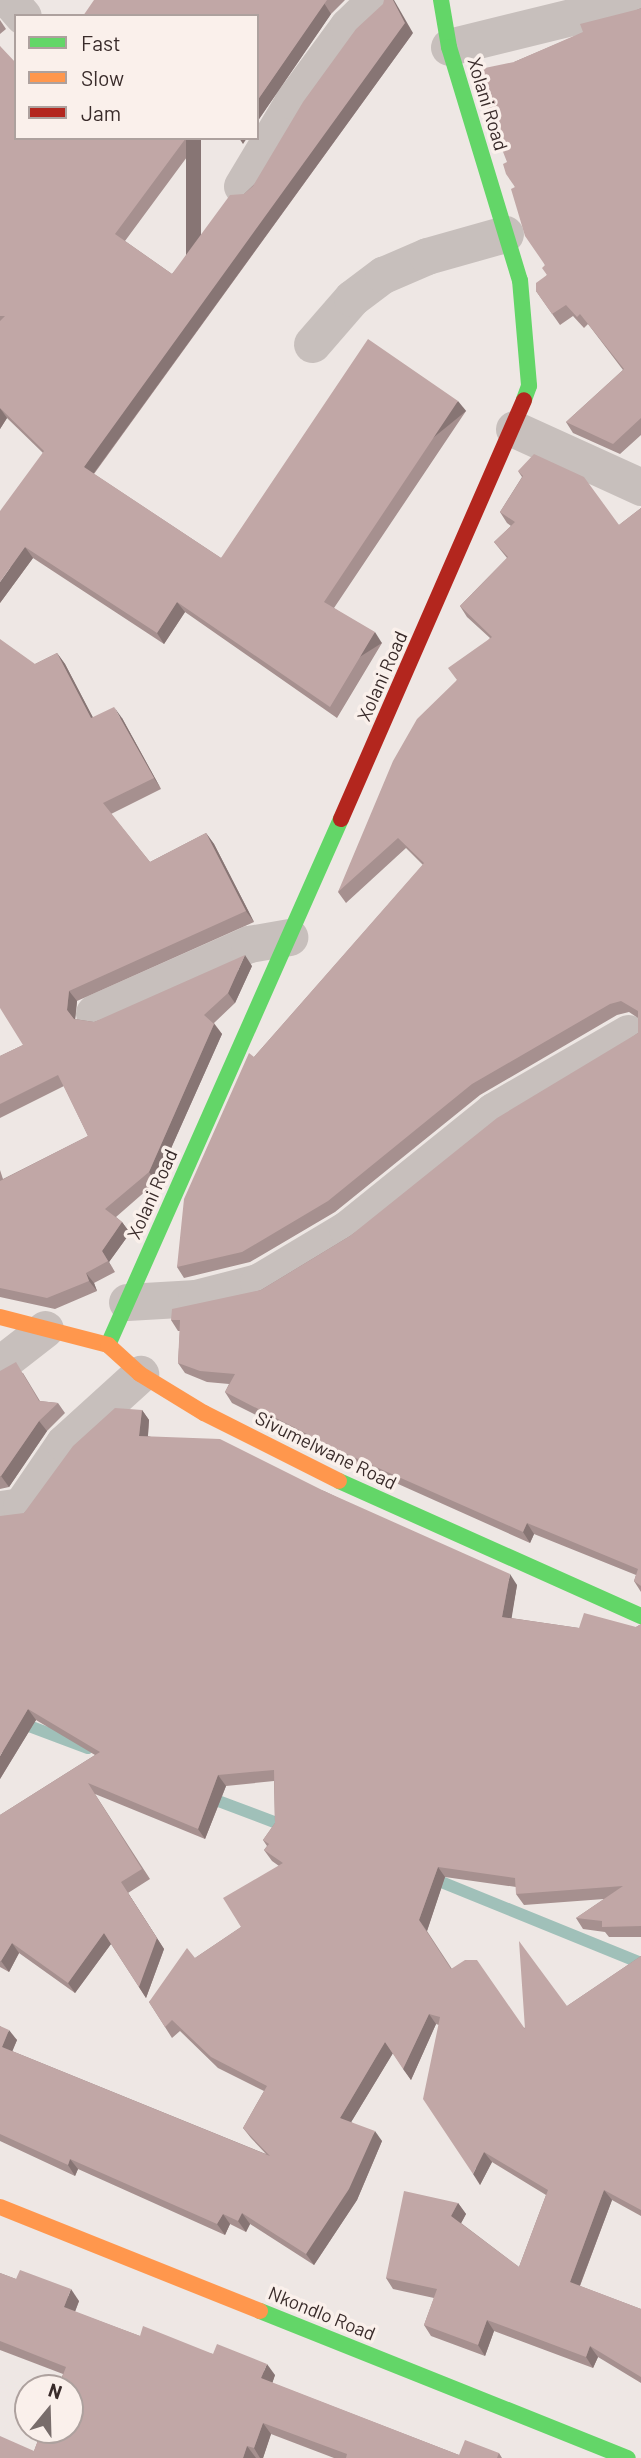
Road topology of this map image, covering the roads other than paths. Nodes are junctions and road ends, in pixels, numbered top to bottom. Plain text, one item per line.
1 (9, 0) edge
2 (375, 0) edge
3 (441, 0) edge
4 (641, 0) edge
5 (21, 14) edge
6 (449, 47) junction
7 (242, 186) dead end
8 (505, 234) junction
9 (312, 344) dead end
10 (514, 429) junction
11 (641, 487) edge
12 (289, 937) junction
13 (94, 1013) dead end
14 (628, 1033) dead end
15 (127, 1302) junction
16 (0, 1317) edge
17 (46, 1329) junction
18 (108, 1345) junction
19 (0, 1364) edge
20 (140, 1374) junction
21 (0, 1510) edge
22 (641, 1616) edge
23 (0, 2207) edge
24 (628, 2458) edge

1 - 5 street
2 - 7 street
3 - 6 street, Xolani Road
4 - 6 street
6 - 8 street, Xolani Road
8 - 9 street
8 - 10 street, Xolani Road
10 - 11 street
10 - 12 street, Xolani Road
12 - 13 street
12 - 15 street, Xolani Road
14 - 15 street
15 - 18 street, Xolani Road
16 - 17 street, Sivumelwane Road
17 - 18 street, Sivumelwane Road
17 - 19 street
18 - 20 street, Sivumelwane Road
20 - 21 street
20 - 22 street, Sivumelwane Road
23 - 24 street, Nkondlo Road

